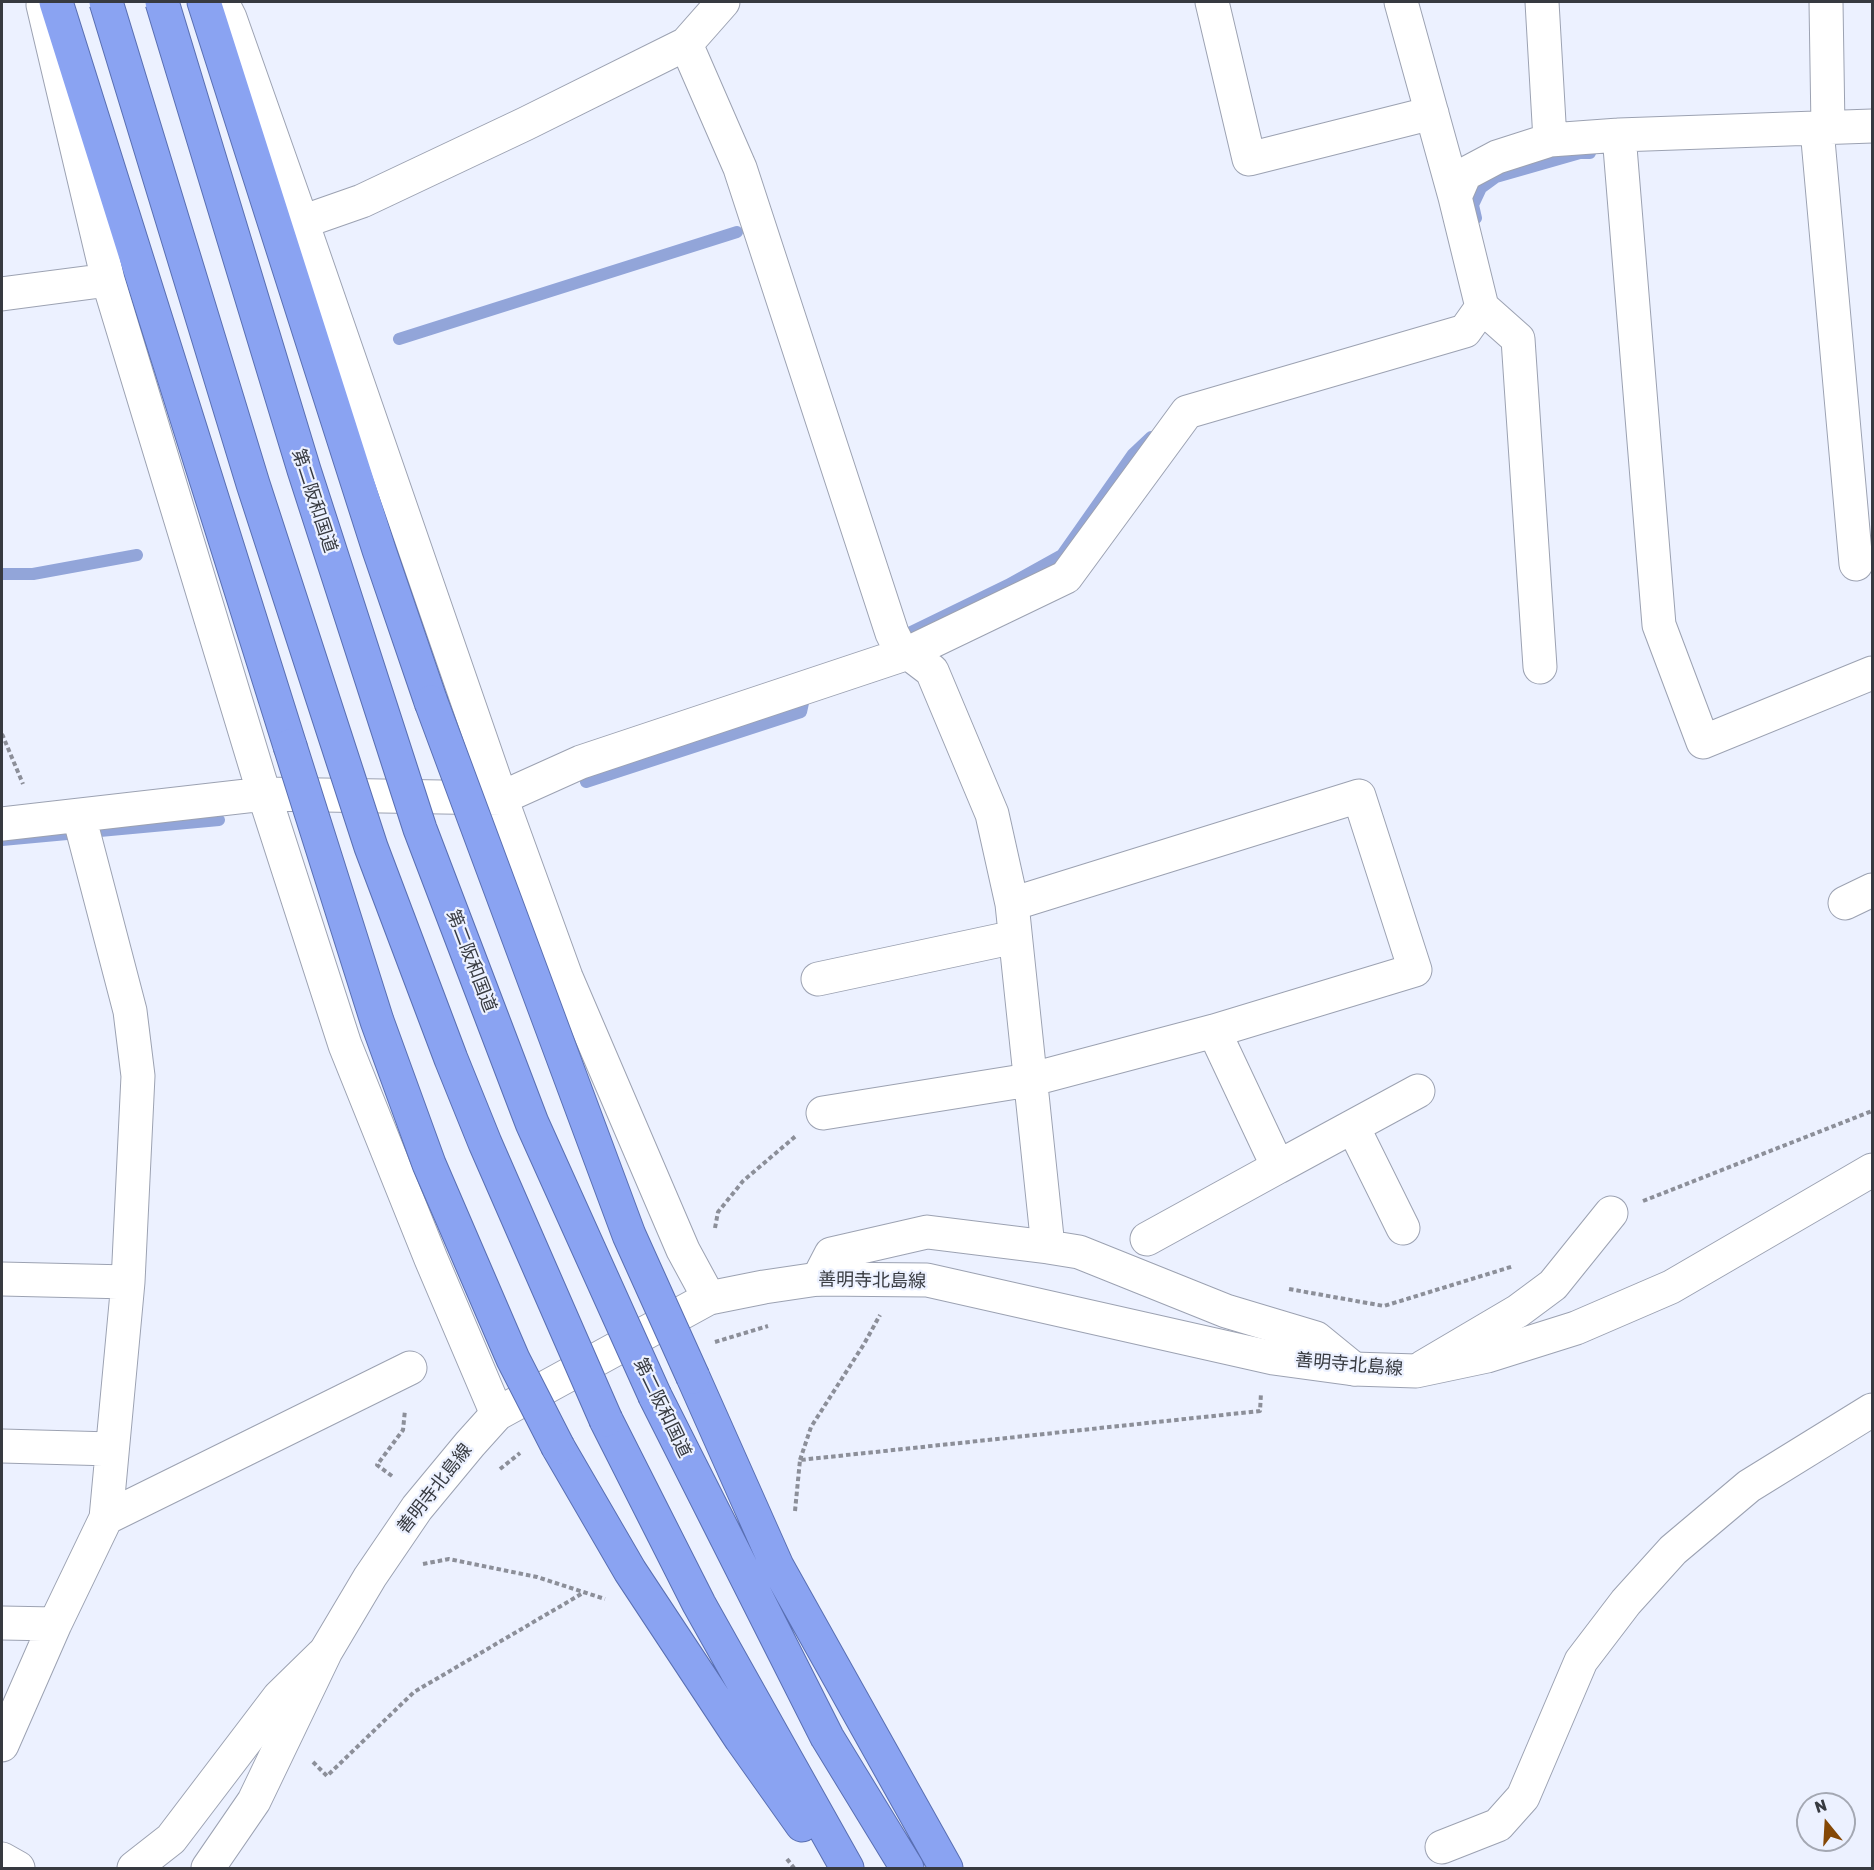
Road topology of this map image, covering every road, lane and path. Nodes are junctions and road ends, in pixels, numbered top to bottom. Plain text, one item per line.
1 (42, 2) edge
2 (56, 2) edge
3 (106, 2) edge
4 (162, 2) edge
5 (204, 2) edge
6 (222, 2) edge
7 (723, 2) edge
8 (1212, 2) edge
9 (1401, 2) edge
10 (1542, 2) edge
11 (1826, 2) edge
12 (686, 44) junction
13 (1432, 113) junction
14 (1872, 126) edge
15 (1820, 136) junction
16 (1550, 140) junction
17 (1620, 147) junction
18 (1455, 197) junction
19 (302, 222) junction
20 (108, 280) junction
21 (2, 294) edge
22 (1490, 315) junction
23 (1857, 564) dead end
24 (899, 644) junction
25 (1540, 667) dead end
26 (1872, 673) edge
27 (2, 734) edge
28 (264, 794) junction
29 (501, 798) junction
30 (38, 821) junction
31 (2, 824) edge
32 (82, 828) junction
33 (1011, 904) junction
34 (1014, 937) junction
35 (818, 979) dead end
36 (1214, 1031) junction
37 (1029, 1080) junction
38 (1418, 1091) dead end
39 (1872, 1111) edge
40 (823, 1113) joint
41 (1353, 1127) junction
42 (1278, 1167) junction
43 (1872, 1170) edge
44 (1611, 1213) joint
45 (1403, 1228) dead end
46 (714, 1237) dead end
47 (1147, 1239) dead end
48 (1048, 1247) junction
49 (1519, 1264) dead end
50 (818, 1279) junction
51 (2, 1280) edge
52 (128, 1282) junction
53 (1279, 1287) dead end
54 (710, 1298) junction
55 (870, 1315) dead end
56 (880, 1315) junction
57 (891, 1316) dead end
58 (771, 1325) dead end
59 (706, 1346) dead end
60 (410, 1368) joint
61 (1354, 1369) junction
62 (1416, 1371) junction
63 (1251, 1391) dead end
64 (1872, 1410) edge
65 (497, 1414) junction
66 (2, 1446) edge
67 (112, 1449) junction
68 (522, 1451) dead end
69 (800, 1460) junction
70 (496, 1472) dead end
71 (392, 1476) dead end
72 (106, 1518) junction
73 (797, 1518) dead end
74 (428, 1554) dead end
75 (422, 1564) junction
76 (417, 1572) dead end
77 (583, 1593) junction
78 (613, 1602) dead end
79 (2, 1623) edge
80 (55, 1624) junction
81 (326, 1651) junction
82 (2, 1744) edge
83 (313, 1761) dead end
84 (1442, 1847) dead end
85 (2, 1859) edge
86 (18, 1869) edge
87 (134, 1869) edge
88 (208, 1869) edge
89 (832, 1869) edge
90 (847, 1869) edge
91 (907, 1869) edge
92 (946, 1869) edge

1 - 20 street
2 - 89 highway, bridge
3 - 90 highway, bridge
4 - 91 highway, 第二阪和国道, bridge
5 - 92 highway, bridge
6 - 19 street
7 - 12 street
8 - 13 street
9 - 13 street
10 - 16 street
11 - 15 street
12 - 19 street
12 - 24 street
13 - 18 street
14 - 15 street
15 - 17 street
15 - 23 street
16 - 17 street
16 - 18 street
17 - 26 street
18 - 22 street
19 - 29 street
20 - 21 street
20 - 28 street
22 - 24 street
22 - 25 street
24 - 29 street
24 - 33 street
27 - 30 path
28 - 29 street
28 - 32 street
28 - 65 street
29 - 54 street
30 - 31 street
30 - 32 street
32 - 52 street
33 - 34 street
33 - 36 street
34 - 35 street
34 - 37 street
36 - 37 street
36 - 42 street
37 - 40 street
37 - 48 street
38 - 41 street
39 - 44 path
40 - 46 path
41 - 42 street
41 - 45 street
42 - 47 street
43 - 62 street, 善明寺北島線
44 - 62 street
48 - 50 street
48 - 61 street
49 - 53 path
50 - 54 street, 善明寺北島線
50 - 61 street, 善明寺北島線
51 - 52 street
52 - 67 street
54 - 65 street, 善明寺北島線
55 - 56 path
56 - 57 path
56 - 69 path
58 - 59 path
60 - 71 path
60 - 72 street
61 - 62 street, 善明寺北島線
63 - 69 path
64 - 84 street
65 - 81 street, 善明寺北島線
66 - 67 street
67 - 72 street
68 - 70 path
69 - 73 path
72 - 80 street
74 - 75 path
75 - 76 path
75 - 77 path
77 - 78 path
77 - 83 path
79 - 80 street
80 - 82 street
81 - 87 street
81 - 88 street, 善明寺北島線
85 - 86 street

